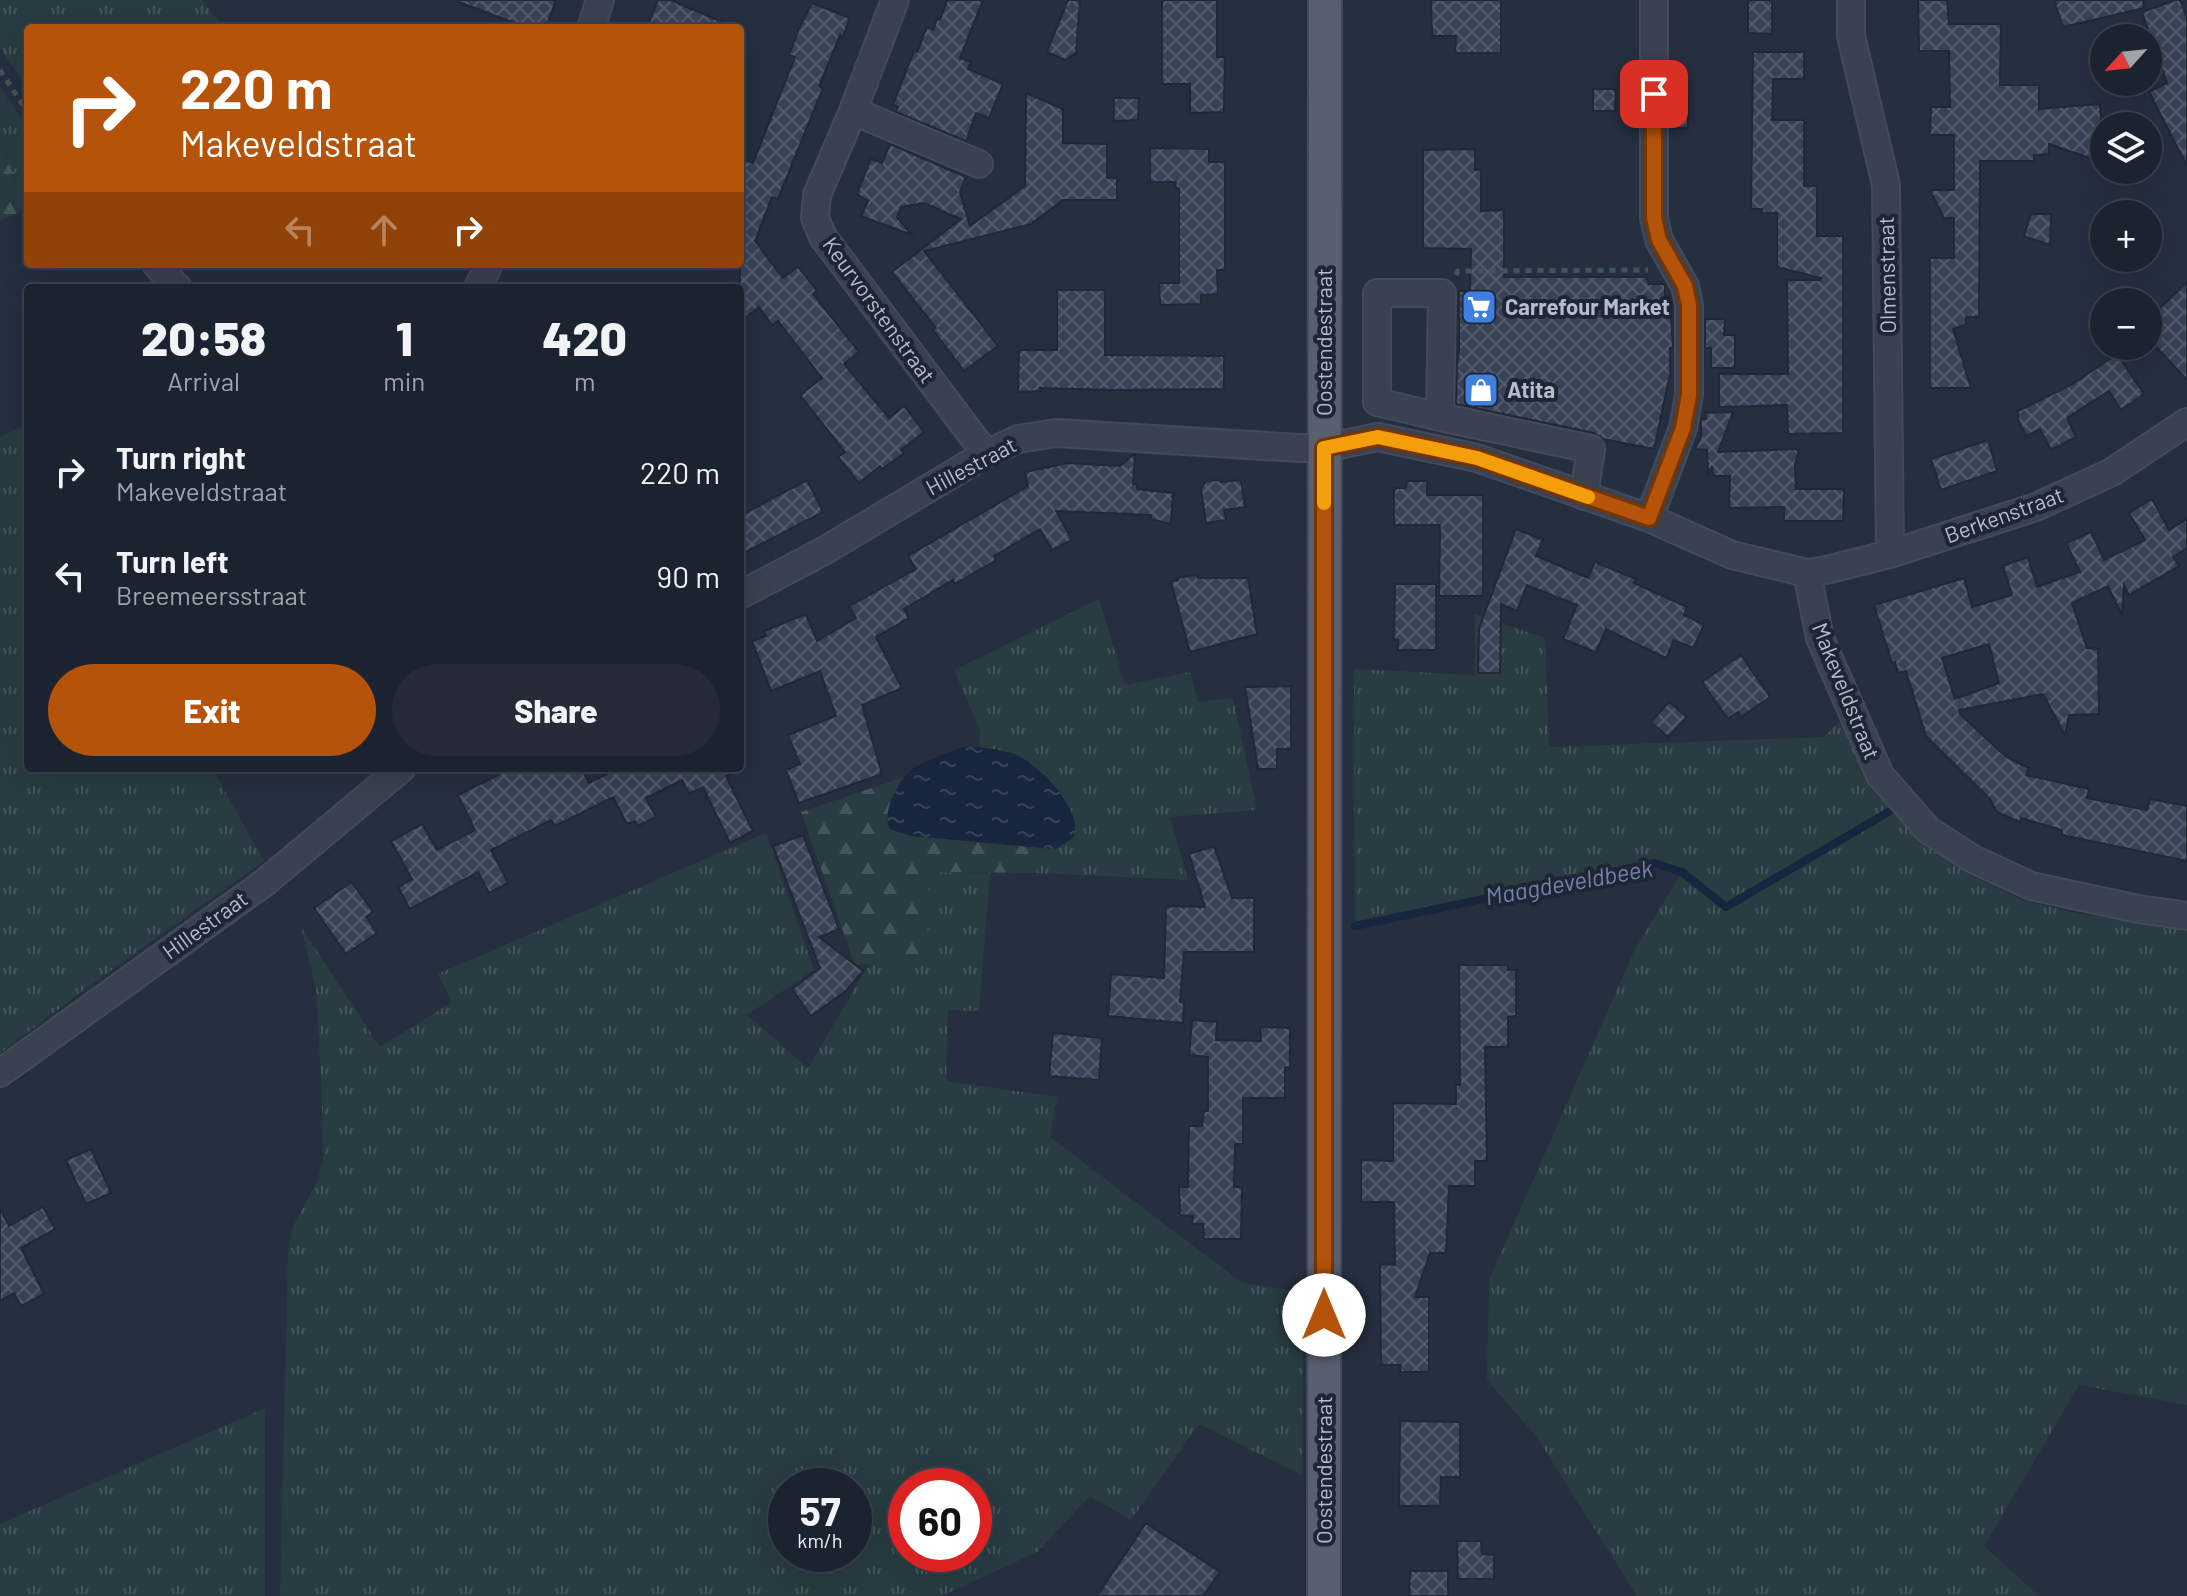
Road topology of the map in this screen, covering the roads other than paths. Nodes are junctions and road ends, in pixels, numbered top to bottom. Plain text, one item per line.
1 (600, 0) edge
2 (895, 0) edge
3 (1325, 0) edge
4 (1654, 0) edge
5 (1851, 0) edge
6 (592, 24) edge
7 (853, 111) junction
8 (979, 164) dead end
9 (160, 268) edge
10 (174, 284) edge
11 (1440, 417) junction
12 (2187, 422) edge
13 (1324, 448) junction
14 (986, 454) junction
15 (1584, 496) junction
16 (1649, 518) junction
17 (1890, 554) junction
18 (1807, 573) junction
19 (744, 593) edge
20 (397, 772) edge
21 (2187, 916) edge
22 (0, 1073) edge
23 (1324, 1596) edge

1 - 6 street
2 - 7 street, Keurvorstenstraat
3 - 13 main road, Oostendestraat
4 - 16 street
5 - 17 street, Olmenstraat
7 - 8 street
7 - 14 street, Keurvorstenstraat
9 - 10 street
11 - 11 street
11 - 15 street
12 - 17 street, Berkenstraat
13 - 14 street, Hillestraat
13 - 15 street
13 - 23 main road, Oostendestraat
14 - 19 street, Hillestraat
15 - 16 street
16 - 18 street
17 - 18 street, Berkenstraat
18 - 21 street, Makeveldstraat
20 - 22 street, Hillestraat

